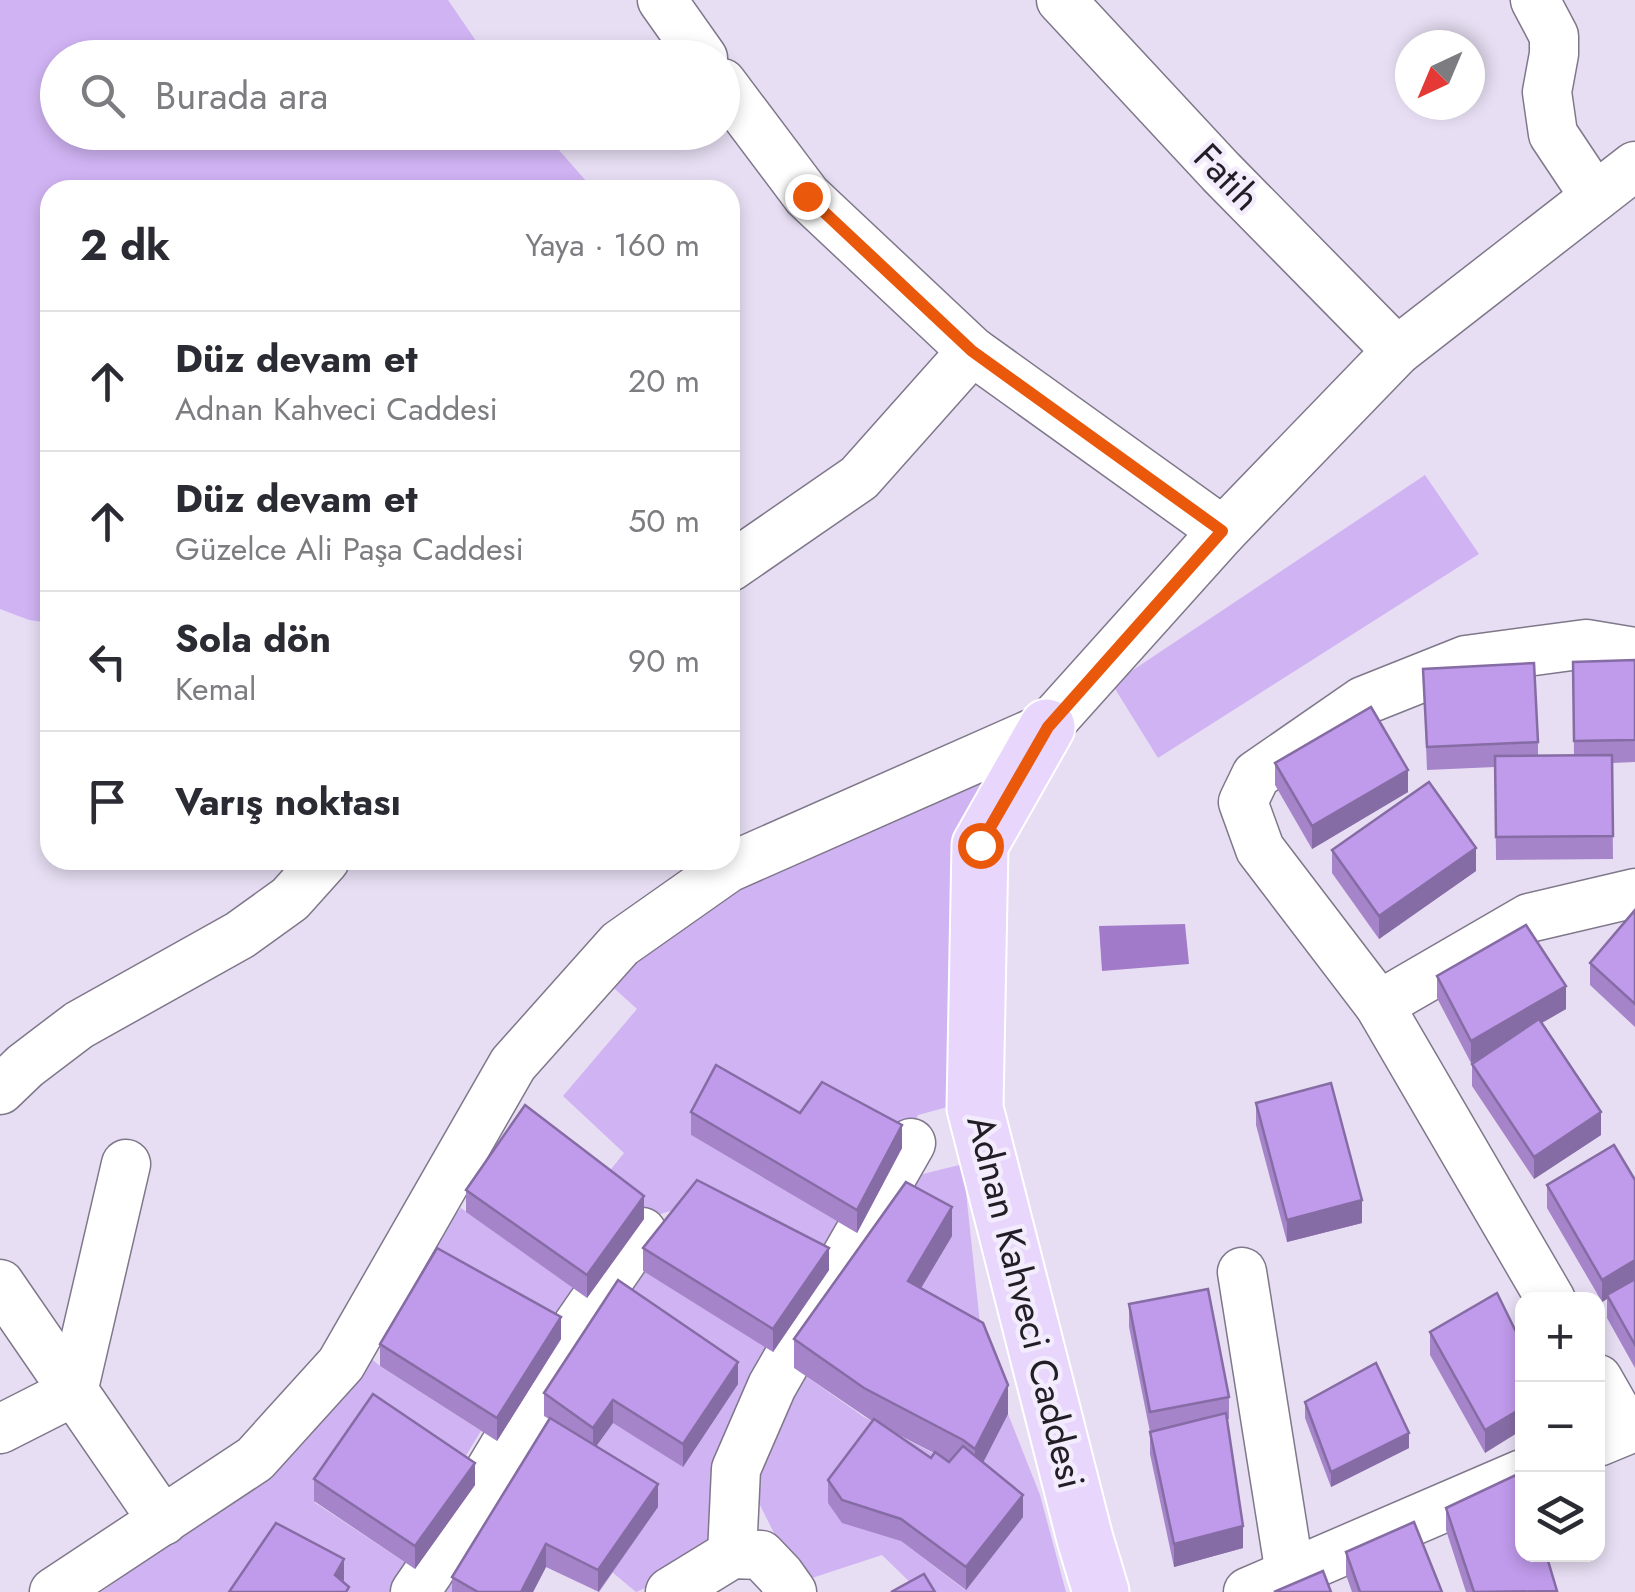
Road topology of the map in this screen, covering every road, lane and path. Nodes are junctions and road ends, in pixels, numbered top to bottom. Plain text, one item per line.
1 (662, 0) edge
2 (1061, 0) edge
3 (1535, 0) edge
4 (690, 40) edge
5 (740, 107) edge
6 (1635, 166) edge
7 (1595, 197) junction
8 (972, 351) junction
9 (1397, 351) junction
10 (1222, 531) junction
11 (740, 560) edge
12 (1635, 652) edge
13 (1048, 727) junction
14 (740, 863) edge
15 (316, 870) edge
16 (725, 870) edge
17 (1635, 893) edge
18 (1379, 1004) junction
19 (0, 1090) edge
20 (911, 1143) dead end
21 (126, 1164) dead end
22 (642, 1232) edge
23 (1242, 1272) dead end
24 (0, 1284) edge
25 (1546, 1292) edge
26 (1599, 1382) edge
27 (73, 1392) junction
28 (0, 1428) edge
29 (1620, 1438) edge
30 (1515, 1477) edge
31 (162, 1520) junction
32 (732, 1554) junction
33 (1269, 1583) edge
34 (54, 1592) edge
35 (415, 1592) edge
36 (670, 1592) edge
37 (792, 1592) edge
38 (1102, 1592) edge

1 - 4 street
2 - 9 street, Fatih
3 - 7 street
5 - 8 street
6 - 7 street
7 - 9 street
8 - 10 street
8 - 11 street
9 - 10 street
10 - 13 street
12 - 18 street
13 - 14 street
13 - 38 main road, Adnan Kahveci Caddesi
15 - 19 street
16 - 31 street
17 - 18 street
18 - 25 street
20 - 32 street
21 - 27 street
22 - 35 street
23 - 33 street
24 - 27 street
26 - 29 street
27 - 28 street
27 - 31 street
30 - 33 street
31 - 34 street
32 - 36 street
32 - 37 street

